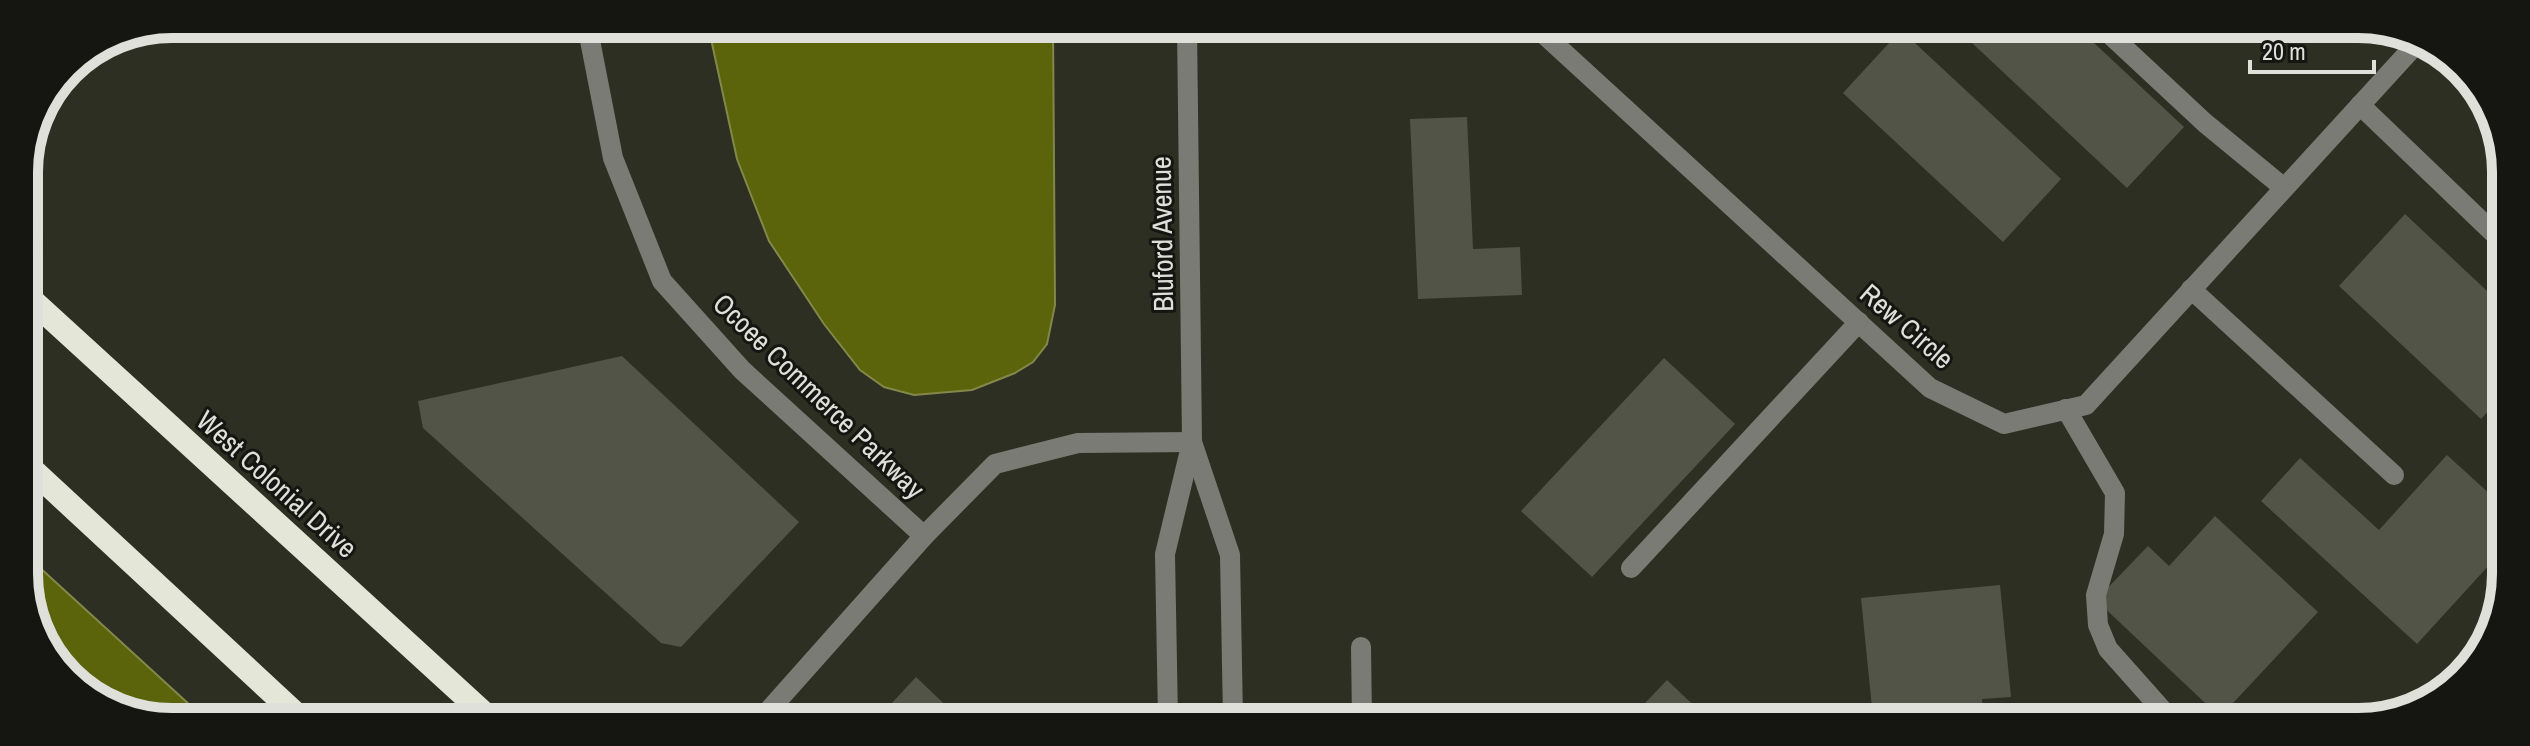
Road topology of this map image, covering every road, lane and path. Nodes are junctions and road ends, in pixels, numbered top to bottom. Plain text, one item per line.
1 (590, 38) edge
2 (1187, 38) edge
3 (1548, 38) edge
4 (2114, 38) edge
5 (2411, 49) edge
6 (2360, 105) junction
7 (2284, 188) junction
8 (2492, 231) edge
9 (2191, 289) junction
10 (38, 306) edge
11 (1859, 322) junction
12 (2066, 409) junction
13 (1192, 442) junction
14 (38, 475) edge
15 (2394, 475) dead end
16 (924, 536) junction
17 (1631, 568) dead end
18 (1361, 647) dead end
19 (289, 708) edge
20 (478, 708) edge
21 (771, 708) edge
22 (1168, 708) edge
23 (1233, 708) edge
24 (1362, 708) edge
25 (2160, 708) edge

1 - 16 street, Ocoee Commerce Parkway
2 - 13 street, Bluford Avenue
3 - 11 street, Rew Circle
4 - 7 street
5 - 6 street, Rew Circle
6 - 7 street, Rew Circle
6 - 8 street
7 - 9 street, Rew Circle
9 - 12 street, Rew Circle
9 - 15 street
10 - 20 highway, West Colonial Drive
11 - 12 street, Rew Circle
11 - 17 street
12 - 25 street
13 - 16 street
13 - 22 street, Bluford Avenue
13 - 23 street, Bluford Avenue
14 - 19 highway
16 - 21 street
18 - 24 street

